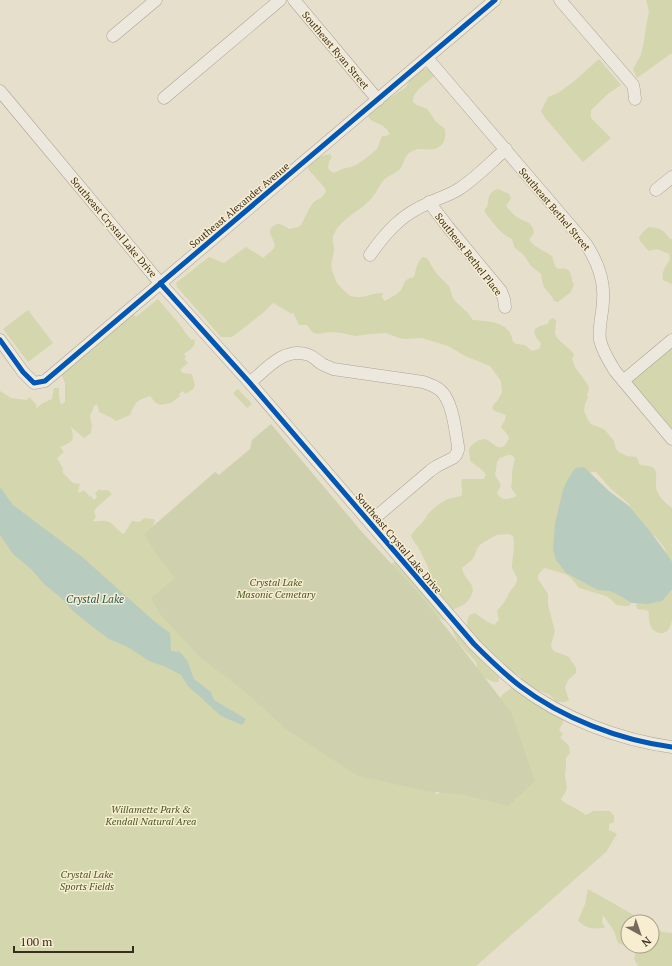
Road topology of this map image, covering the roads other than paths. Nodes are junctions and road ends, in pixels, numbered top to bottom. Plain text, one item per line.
1 (156, 0) edge
2 (280, 0) edge
3 (294, 0) edge
4 (495, 0) edge
5 (560, 0) edge
6 (113, 36) dead end
7 (428, 58) junction
8 (0, 91) edge
9 (164, 98) dead end
10 (635, 99) dead end
11 (378, 100) junction
12 (506, 149) junction
13 (672, 177) edge
14 (656, 190) dead end
15 (429, 202) junction
16 (370, 255) dead end
17 (160, 283) junction
18 (505, 307) dead end
19 (0, 340) edge
20 (672, 340) edge
21 (623, 381) junction
22 (250, 383) junction
23 (672, 439) edge
24 (370, 522) junction
25 (672, 747) edge

1 - 6 street
2 - 9 street
3 - 11 street, Southeast Ryan Street
4 - 7 street, Southeast Alexander Avenue
5 - 10 street
7 - 11 street, Southeast Alexander Avenue
7 - 12 street, Southeast Bethel Street
8 - 17 street, Southeast Crystal Lake Drive
11 - 17 street, Southeast Alexander Avenue
12 - 15 street, Southeast Bethel Place
12 - 21 street, Southeast Bethel Street
13 - 14 street
15 - 16 street, Southeast Bethel Place
15 - 18 street, Southeast Bethel Place
17 - 19 street, Southeast Alexander Avenue
17 - 22 street, Southeast Crystal Lake Drive
20 - 21 street
21 - 23 street, Southeast Bethel Street
22 - 24 street, Southeast Crystal Lake Drive
22 - 24 street
24 - 25 street, Southeast Crystal Lake Drive

